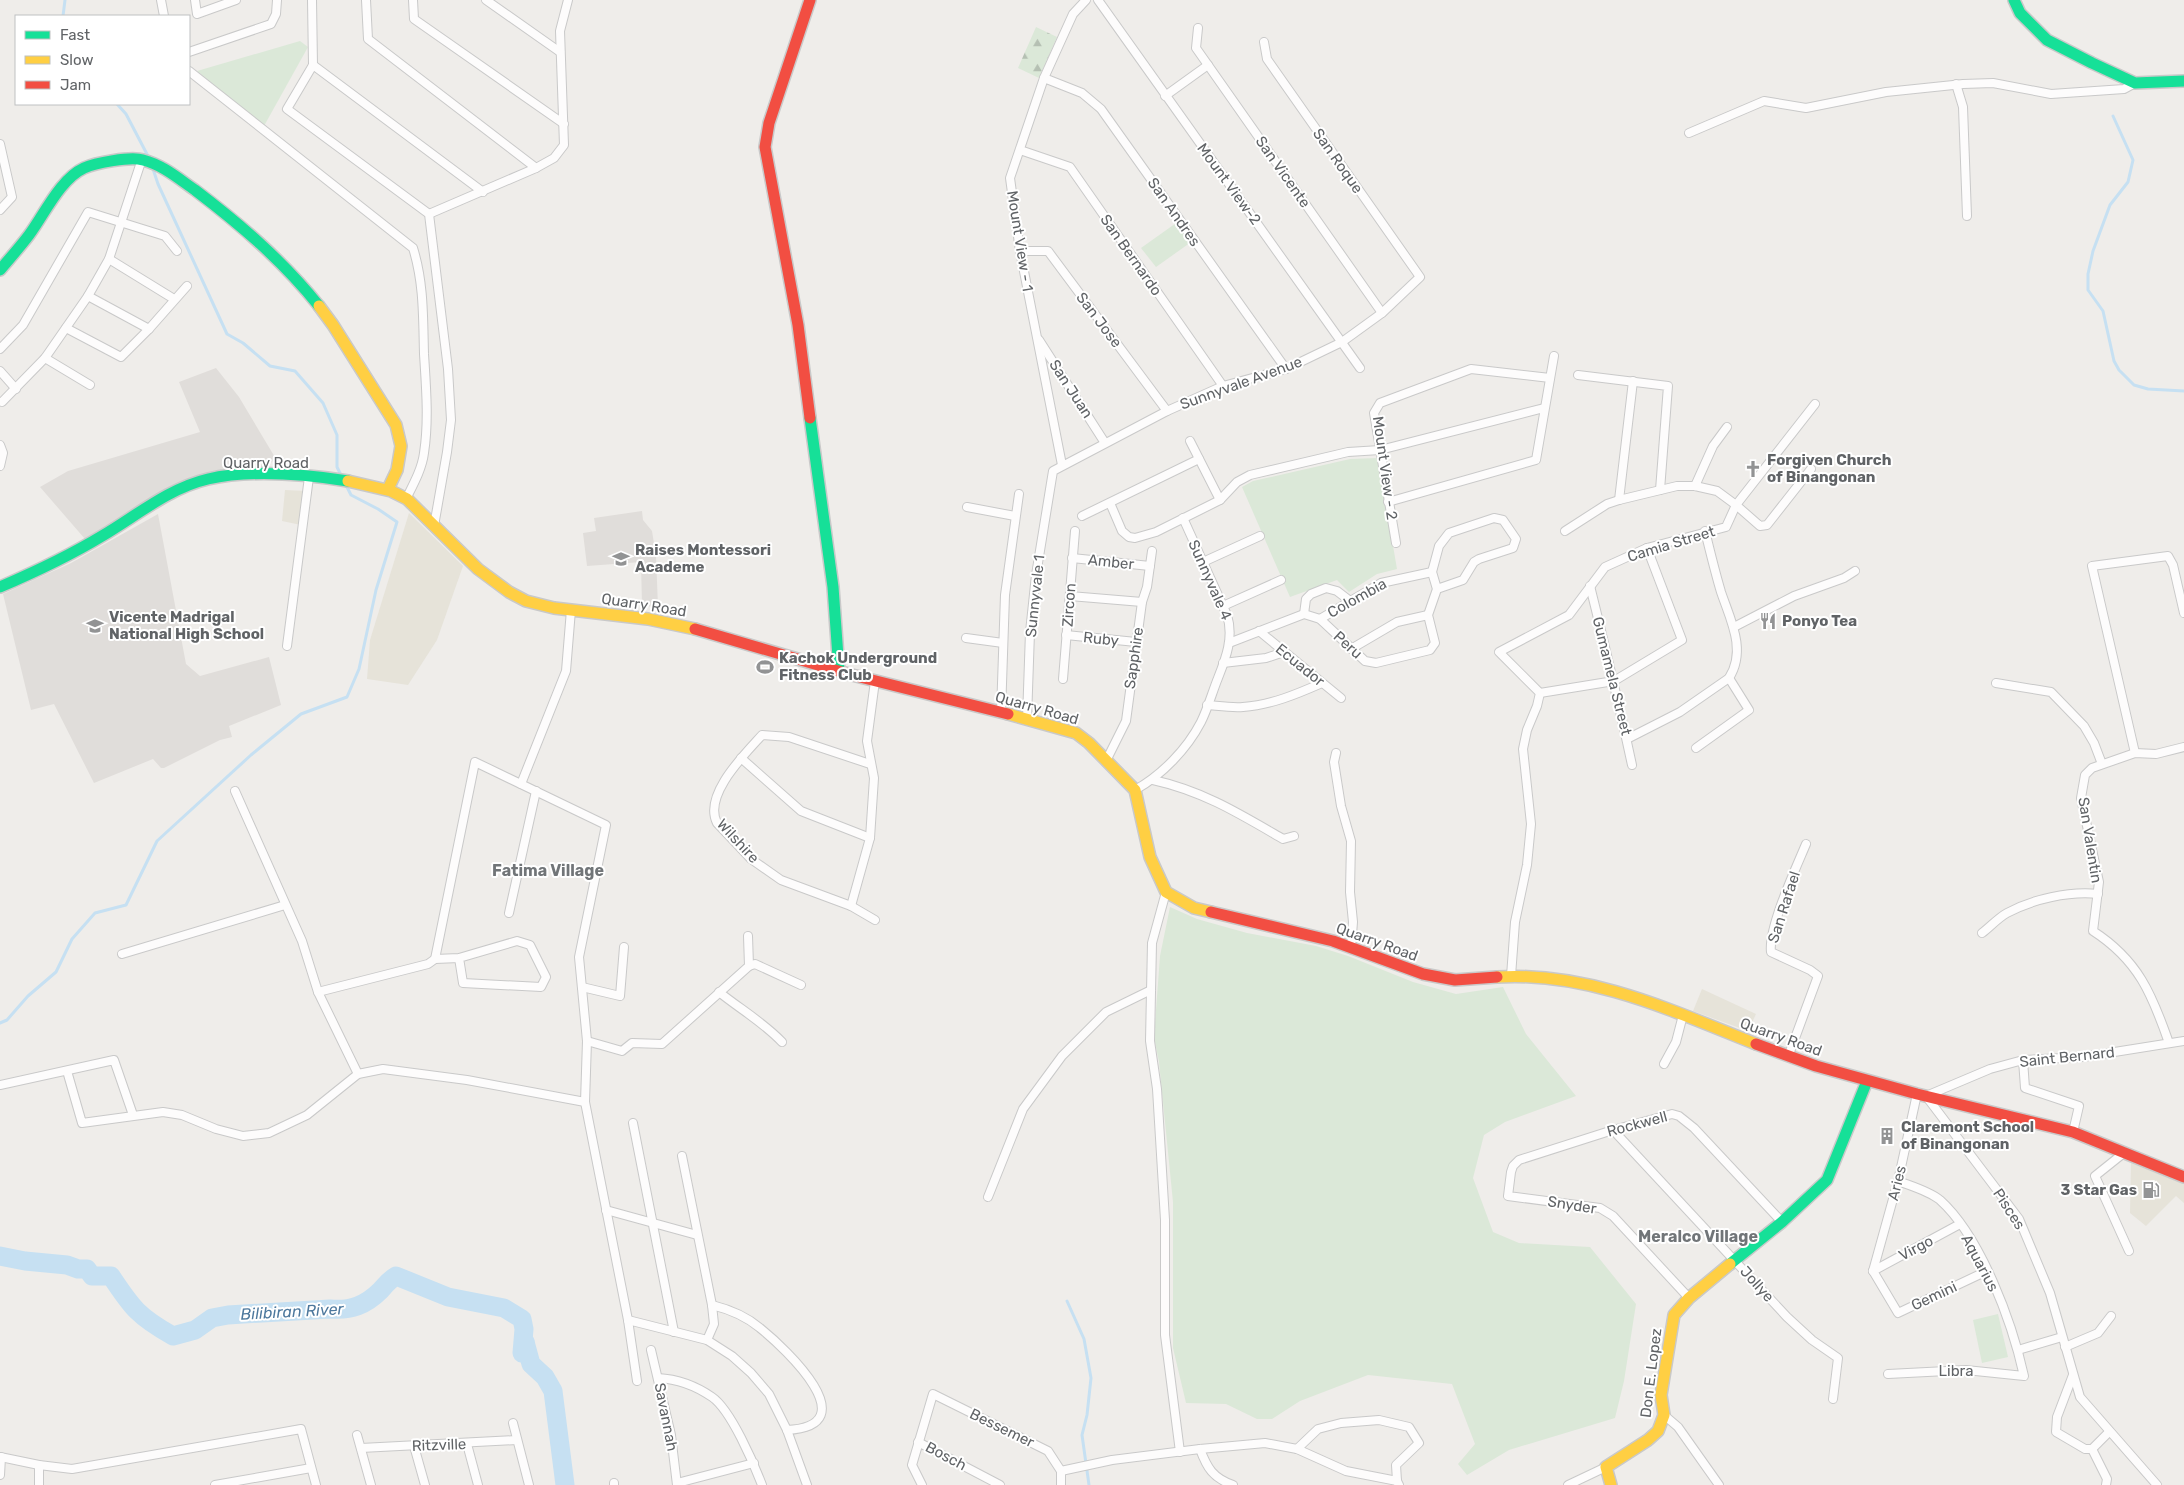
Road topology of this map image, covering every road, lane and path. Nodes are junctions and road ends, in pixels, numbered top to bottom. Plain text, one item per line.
1 (161, 0) edge
2 (195, 0) edge
3 (236, 0) edge
4 (277, 0) edge
5 (312, 0) edge
6 (366, 0) edge
7 (413, 0) edge
8 (486, 0) edge
9 (568, 0) edge
10 (810, 0) edge
11 (1086, 0) edge
12 (1098, 0) edge
13 (2014, 0) edge
14 (164, 15) edge
15 (1198, 28) dead end
16 (1264, 42) dead end
17 (190, 52) edge
18 (560, 52) junction
19 (313, 65) junction
20 (1208, 65) junction
21 (190, 72) edge
22 (1044, 78) junction
23 (2184, 81) edge
24 (2136, 83) junction
25 (1956, 84) junction
26 (1166, 96) junction
27 (564, 124) junction
28 (1689, 133) dead end
29 (0, 144) edge
30 (1020, 150) junction
31 (144, 160) junction
32 (536, 168) junction
33 (4, 177) edge
34 (483, 192) junction
35 (0, 210) edge
36 (429, 214) junction
37 (1967, 216) dead end
38 (121, 223) junction
39 (177, 251) dead end
40 (1020, 251) junction
41 (109, 259) junction
42 (0, 270) edge
43 (1420, 277) joint
44 (187, 286) dead end
45 (88, 296) junction
46 (174, 299) junction
47 (1382, 313) junction
48 (66, 328) junction
49 (149, 329) junction
50 (1036, 335) junction
51 (1342, 342) junction
52 (0, 349) edge
53 (1554, 356) dead end
54 (45, 358) junction
55 (1360, 368) dead end
56 (1286, 369) junction
57 (0, 371) edge
58 (1578, 375) dead end
59 (1550, 378) junction
60 (1633, 381) junction
61 (90, 385) dead end
62 (1223, 386) junction
63 (16, 390) junction
64 (2, 402) dead end
65 (1815, 404) dead end
66 (1544, 408) junction
67 (1167, 411) junction
68 (1727, 427) dead end
69 (1190, 441) dead end
70 (1105, 443) junction
71 (0, 445) edge
72 (1380, 450) junction
73 (1199, 459) junction
74 (1062, 465) junction
75 (0, 466) edge
76 (1811, 469) dead end
77 (1051, 474) joint
78 (309, 477) junction
79 (1695, 486) junction
80 (388, 489) junction
81 (1660, 490) junction
82 (1019, 494) dead end
83 (406, 499) junction
84 (1220, 500) junction
85 (1619, 500) junction
86 (1388, 502) junction
87 (1110, 503) junction
88 (1736, 505) junction
89 (967, 507) dead end
90 (1015, 516) junction
91 (1082, 516) dead end
92 (1183, 518) junction
93 (434, 526) junction
94 (1075, 531) dead end
95 (1565, 531) dead end
96 (1705, 531) junction
97 (1260, 536) dead end
98 (1396, 543) dead end
99 (1647, 548) junction
100 (1152, 551) dead end
101 (1072, 558) junction
102 (1203, 562) junction
103 (1150, 566) junction
104 (1855, 571) dead end
105 (1432, 572) junction
106 (1280, 580) dead end
107 (1590, 586) junction
108 (0, 588) edge
109 (1438, 589) junction
110 (1070, 596) junction
111 (1350, 601) junction
112 (1142, 602) junction
113 (1223, 606) junction
114 (571, 610) junction
115 (1304, 614) junction
116 (2184, 614) edge
117 (1428, 615) junction
118 (1320, 619) junction
119 (1734, 627) junction
120 (1259, 632) junction
121 (1066, 635) junction
122 (966, 638) dead end
123 (1136, 642) junction
124 (1003, 643) junction
125 (1229, 643) junction
126 (287, 646) dead end
127 (1351, 649) junction
128 (1284, 652) junction
129 (1223, 664) junction
130 (840, 670) junction
131 (1729, 678) junction
132 (1063, 679) dead end
133 (1614, 681) junction
134 (875, 682) junction
135 (1996, 682) dead end
136 (1322, 683) junction
137 (1540, 693) junction
138 (1340, 698) dead end
139 (1207, 705) junction
140 (1001, 713) junction
141 (1027, 719) junction
142 (1628, 739) junction
143 (2184, 747) edge
144 (1696, 748) dead end
145 (1336, 753) dead end
146 (2135, 753) junction
147 (741, 758) junction
148 (1106, 762) junction
149 (870, 764) junction
150 (2102, 764) junction
151 (1632, 766) dead end
152 (1153, 780) junction
153 (521, 784) junction
154 (234, 790) dead end
155 (536, 790) junction
156 (1135, 790) junction
157 (1294, 836) dead end
158 (870, 838) junction
159 (1806, 844) dead end
160 (1166, 892) junction
161 (2098, 894) junction
162 (285, 905) junction
163 (851, 906) junction
164 (509, 913) dead end
165 (875, 920) dead end
166 (1982, 933) dead end
167 (748, 936) dead end
168 (1351, 946) junction
169 (624, 947) dead end
170 (122, 954) dead end
171 (459, 958) junction
172 (435, 960) junction
173 (749, 966) junction
174 (1511, 976) junction
175 (802, 985) dead end
176 (582, 987) junction
177 (1151, 990) junction
178 (318, 992) junction
179 (719, 992) junction
180 (1683, 1015) junction
181 (2184, 1040) edge
182 (587, 1041) junction
183 (782, 1042) dead end
184 (2169, 1043) junction
185 (1788, 1057) junction
186 (2023, 1060) junction
187 (1664, 1064) dead end
188 (67, 1071) junction
189 (358, 1074) junction
190 (1867, 1081) junction
191 (0, 1084) edge
192 (1922, 1095) junction
193 (584, 1102) junction
194 (133, 1115) junction
195 (633, 1123) dead end
196 (1613, 1130) junction
197 (2073, 1132) junction
198 (2125, 1152) junction
199 (682, 1156) dead end
200 (2184, 1177) edge
201 (1898, 1181) junction
202 (1508, 1196) joint
203 (988, 1197) dead end
204 (606, 1210) junction
205 (1782, 1222) junction
206 (651, 1223) junction
207 (1960, 1224) junction
208 (697, 1235) junction
209 (2129, 1251) dead end
210 (1735, 1260) junction
211 (1873, 1271) junction
212 (1987, 1271) junction
213 (1690, 1298) junction
214 (712, 1305) junction
215 (2111, 1316) dead end
216 (628, 1320) junction
217 (674, 1332) junction
218 (2062, 1337) junction
219 (707, 1340) junction
220 (2065, 1347) junction
221 (650, 1350) dead end
222 (2018, 1350) junction
223 (1888, 1374) dead end
224 (2073, 1375) junction
225 (2024, 1376) joint
226 (658, 1378) junction
227 (637, 1381) dead end
228 (1833, 1399) dead end
229 (1664, 1416) junction
230 (513, 1423) dead end
231 (787, 1430) junction
232 (2109, 1432) junction
233 (357, 1434) dead end
234 (517, 1440) junction
235 (918, 1442) junction
236 (467, 1444) junction
237 (414, 1446) junction
238 (361, 1448) junction
239 (1200, 1449) junction
240 (1298, 1449) junction
241 (2092, 1449) junction
242 (1180, 1452) junction
243 (1, 1457) edge
244 (754, 1463) junction
245 (39, 1465) junction
246 (1606, 1467) junction
247 (311, 1468) junction
248 (1061, 1471) junction
249 (0, 1475) edge
250 (1398, 1483) edge
251 (677, 1484) edge
252 (39, 1485) edge
253 (215, 1485) edge
254 (316, 1485) edge
255 (371, 1485) edge
256 (425, 1485) edge
257 (478, 1485) edge
258 (529, 1485) edge
259 (762, 1485) edge
260 (807, 1485) edge
261 (922, 1485) edge
262 (1000, 1485) edge
263 (1061, 1485) edge
264 (1233, 1485) edge
265 (1568, 1485) edge
266 (1611, 1485) edge
267 (1718, 1485) edge
268 (2106, 1485) edge
269 (2156, 1485) edge

1 - 14 street
2 - 3 street
4 - 17 street
5 - 19 street
6 - 32 street
7 - 27 street
8 - 18 street
9 - 18 street
10 - 130 street
11 - 22 street, Mount View - 1
12 - 26 street, Mount View-2
13 - 24 street
15 - 20 street, San Vicente
16 - 43 street, San Roque
18 - 27 street
19 - 34 street
19 - 36 street
20 - 26 street
20 - 47 street, San Vicente
21 - 83 street
22 - 30 street, Mount View - 1
22 - 56 street, San Andres
23 - 24 street
24 - 25 street
25 - 28 street
25 - 37 street
26 - 51 street, Mount View-2
27 - 32 street
29 - 33 street
30 - 40 street, Mount View - 1
30 - 62 street, San Bernardo
31 - 38 street
31 - 42 street
31 - 80 street
32 - 34 street
33 - 35 street
34 - 36 street
36 - 93 street
38 - 39 street
38 - 41 street
38 - 52 street
40 - 50 street, Mount View - 1
40 - 67 street, San Jose
41 - 45 street
41 - 46 street
43 - 47 street, Sunnyvale Avenue
44 - 46 street
45 - 48 street
45 - 49 street
46 - 49 street
47 - 51 street, Sunnyvale Avenue
48 - 49 street
48 - 54 street
50 - 70 street, San Juan
50 - 74 street, Mount View - 1
51 - 55 street, Mount View-2
51 - 56 street, Sunnyvale Avenue
53 - 59 street
54 - 61 street
54 - 63 street
56 - 62 street, Sunnyvale Avenue
57 - 63 street
58 - 60 street
59 - 66 street
59 - 72 street, Mount View - 2
60 - 81 street
60 - 85 street
62 - 67 street, Sunnyvale Avenue
63 - 64 street
65 - 88 street, Camia Street
66 - 72 street
66 - 86 street
67 - 70 street, Sunnyvale Avenue
68 - 79 street
69 - 73 street
70 - 74 street, Sunnyvale Avenue
71 - 75 street
72 - 84 street
72 - 86 street, Mount View - 2
73 - 84 street
73 - 87 street
74 - 77 street, Sunnyvale Avenue
76 - 88 street
77 - 141 street, Sunnyvale 1
78 - 80 street, Quarry Road
78 - 108 street, Quarry Road
78 - 126 street
79 - 81 street
79 - 88 street
80 - 83 street, Quarry Road
81 - 85 street
82 - 90 street
83 - 93 street, Quarry Road
84 - 92 street
85 - 95 street
86 - 98 street, Mount View - 2
87 - 91 street
87 - 92 street
88 - 96 street, Camia Street
89 - 90 street
90 - 124 street
92 - 102 street, Sunnyvale 4
93 - 114 street, Quarry Road
94 - 101 street, Zircon
96 - 99 street, Camia Street
96 - 119 street
97 - 102 street
99 - 107 street, Camia Street
99 - 133 street
100 - 103 street, Sapphire
101 - 103 street, Amber
101 - 110 street, Zircon
102 - 113 street, Sunnyvale 4
103 - 112 street, Sapphire
104 - 119 street
105 - 109 street
105 - 109 street
105 - 111 street, Colombia
106 - 113 street
107 - 133 street, Gumamela Street
107 - 137 street, Camia Street
109 - 117 street
110 - 112 street
110 - 121 street, Zircon
111 - 115 street
111 - 118 street, Colombia
112 - 123 street, Sapphire
113 - 125 street, Sunnyvale 4
114 - 130 street, Quarry Road
114 - 153 street
115 - 118 street, Colombia
115 - 120 street, Colombia
116 - 146 street
117 - 127 street
117 - 127 street, Peru
118 - 127 street, Peru
119 - 131 street
120 - 125 street, Colombia
120 - 128 street, Ecuador
121 - 123 street, Ruby
121 - 132 street, Zircon
122 - 124 street
123 - 148 street, Sapphire
124 - 140 street
125 - 129 street, Sunnyvale 4
128 - 129 street
128 - 136 street, Ecuador
129 - 139 street, Sunnyvale 4
130 - 134 street, Quarry Road
131 - 142 street
131 - 144 street
133 - 137 street
133 - 142 street, Gumamela Street
134 - 140 street, Quarry Road
134 - 149 street
135 - 150 street
136 - 138 street, Ecuador
136 - 139 street
137 - 174 street
139 - 152 street, Sunnyvale 4
140 - 141 street, Quarry Road
141 - 148 street, Quarry Road
142 - 151 street, Gumamela Street
143 - 146 street, San Valentin
145 - 168 street
146 - 150 street, San Valentin
147 - 149 street, Wilshire
147 - 158 street
147 - 163 street, Wilshire
148 - 156 street, Quarry Road
149 - 158 street
150 - 161 street, San Valentin
152 - 156 street, Sunnyvale 4
152 - 157 street
153 - 155 street
153 - 172 street
154 - 162 street
155 - 164 street
155 - 176 street
156 - 160 street
158 - 163 street
159 - 185 street, San Rafael
160 - 168 street, Quarry Road
160 - 177 street
161 - 166 street
161 - 184 street, San Valentin
162 - 170 street
162 - 178 street
163 - 165 street, Wilshire
167 - 173 street
168 - 174 street, Quarry Road
169 - 176 street
171 - 171 street
171 - 172 street
172 - 178 street
173 - 175 street
173 - 179 street
174 - 180 street, Quarry Road
176 - 182 street
177 - 203 street
177 - 242 street
178 - 189 street
179 - 182 street
179 - 183 street
180 - 185 street, Quarry Road
180 - 187 street
181 - 184 street, Saint Bernard
182 - 193 street
184 - 186 street, Saint Bernard
185 - 190 street, Quarry Road
186 - 192 street, Saint Bernard
186 - 197 street
188 - 191 street
188 - 194 street
188 - 194 street
189 - 193 street
189 - 194 street
190 - 192 street, Quarry Road
190 - 205 street, Don E. Lopez
192 - 197 street, Quarry Road
192 - 201 street, Aries
192 - 218 street, Pisces
193 - 204 street
195 - 206 street
196 - 202 street, Rockwell
196 - 205 street, Rockwell
196 - 210 street, Jollye
197 - 198 street, Quarry Road
198 - 200 street, Quarry Road
198 - 209 street
199 - 208 street
201 - 207 street, Aquarius
201 - 211 street, Aries
202 - 213 street, Snyder
204 - 206 street
204 - 216 street
205 - 210 street, Don E. Lopez
206 - 208 street
206 - 217 street
207 - 211 street, Virgo
207 - 212 street, Aquarius
208 - 214 street
210 - 213 street, Don E. Lopez
210 - 228 street, Jollye
211 - 212 street, Gemini
212 - 222 street, Aquarius
213 - 229 street, Don E. Lopez
214 - 219 street
214 - 231 street
215 - 220 street
216 - 217 street
216 - 227 street
217 - 219 street
218 - 220 street, Pisces
218 - 222 street
219 - 231 street
220 - 224 street, Pisces
221 - 226 street, Savannah
222 - 225 street, Aquarius
223 - 225 street, Libra
224 - 232 street, Pisces
224 - 241 street
226 - 244 street
226 - 251 street, Savannah
229 - 246 street, Don E. Lopez
229 - 267 street
230 - 234 street
231 - 260 street
232 - 241 street
232 - 269 street, Pisces
233 - 238 street
234 - 236 street, Ritzville
234 - 258 street
235 - 248 street, Bessemer
235 - 261 street
235 - 262 street, Bosch
236 - 237 street, Ritzville
236 - 257 street
237 - 238 street, Ritzville
237 - 256 street
238 - 255 street
239 - 240 street
239 - 242 street
239 - 264 street
240 - 250 street
240 - 250 street
241 - 268 street
242 - 248 street
243 - 245 street
243 - 249 street
244 - 251 street
244 - 259 street
245 - 247 street
245 - 252 street
246 - 265 street, Don E. Lopez
246 - 266 street
247 - 253 street
247 - 254 street
248 - 263 street

